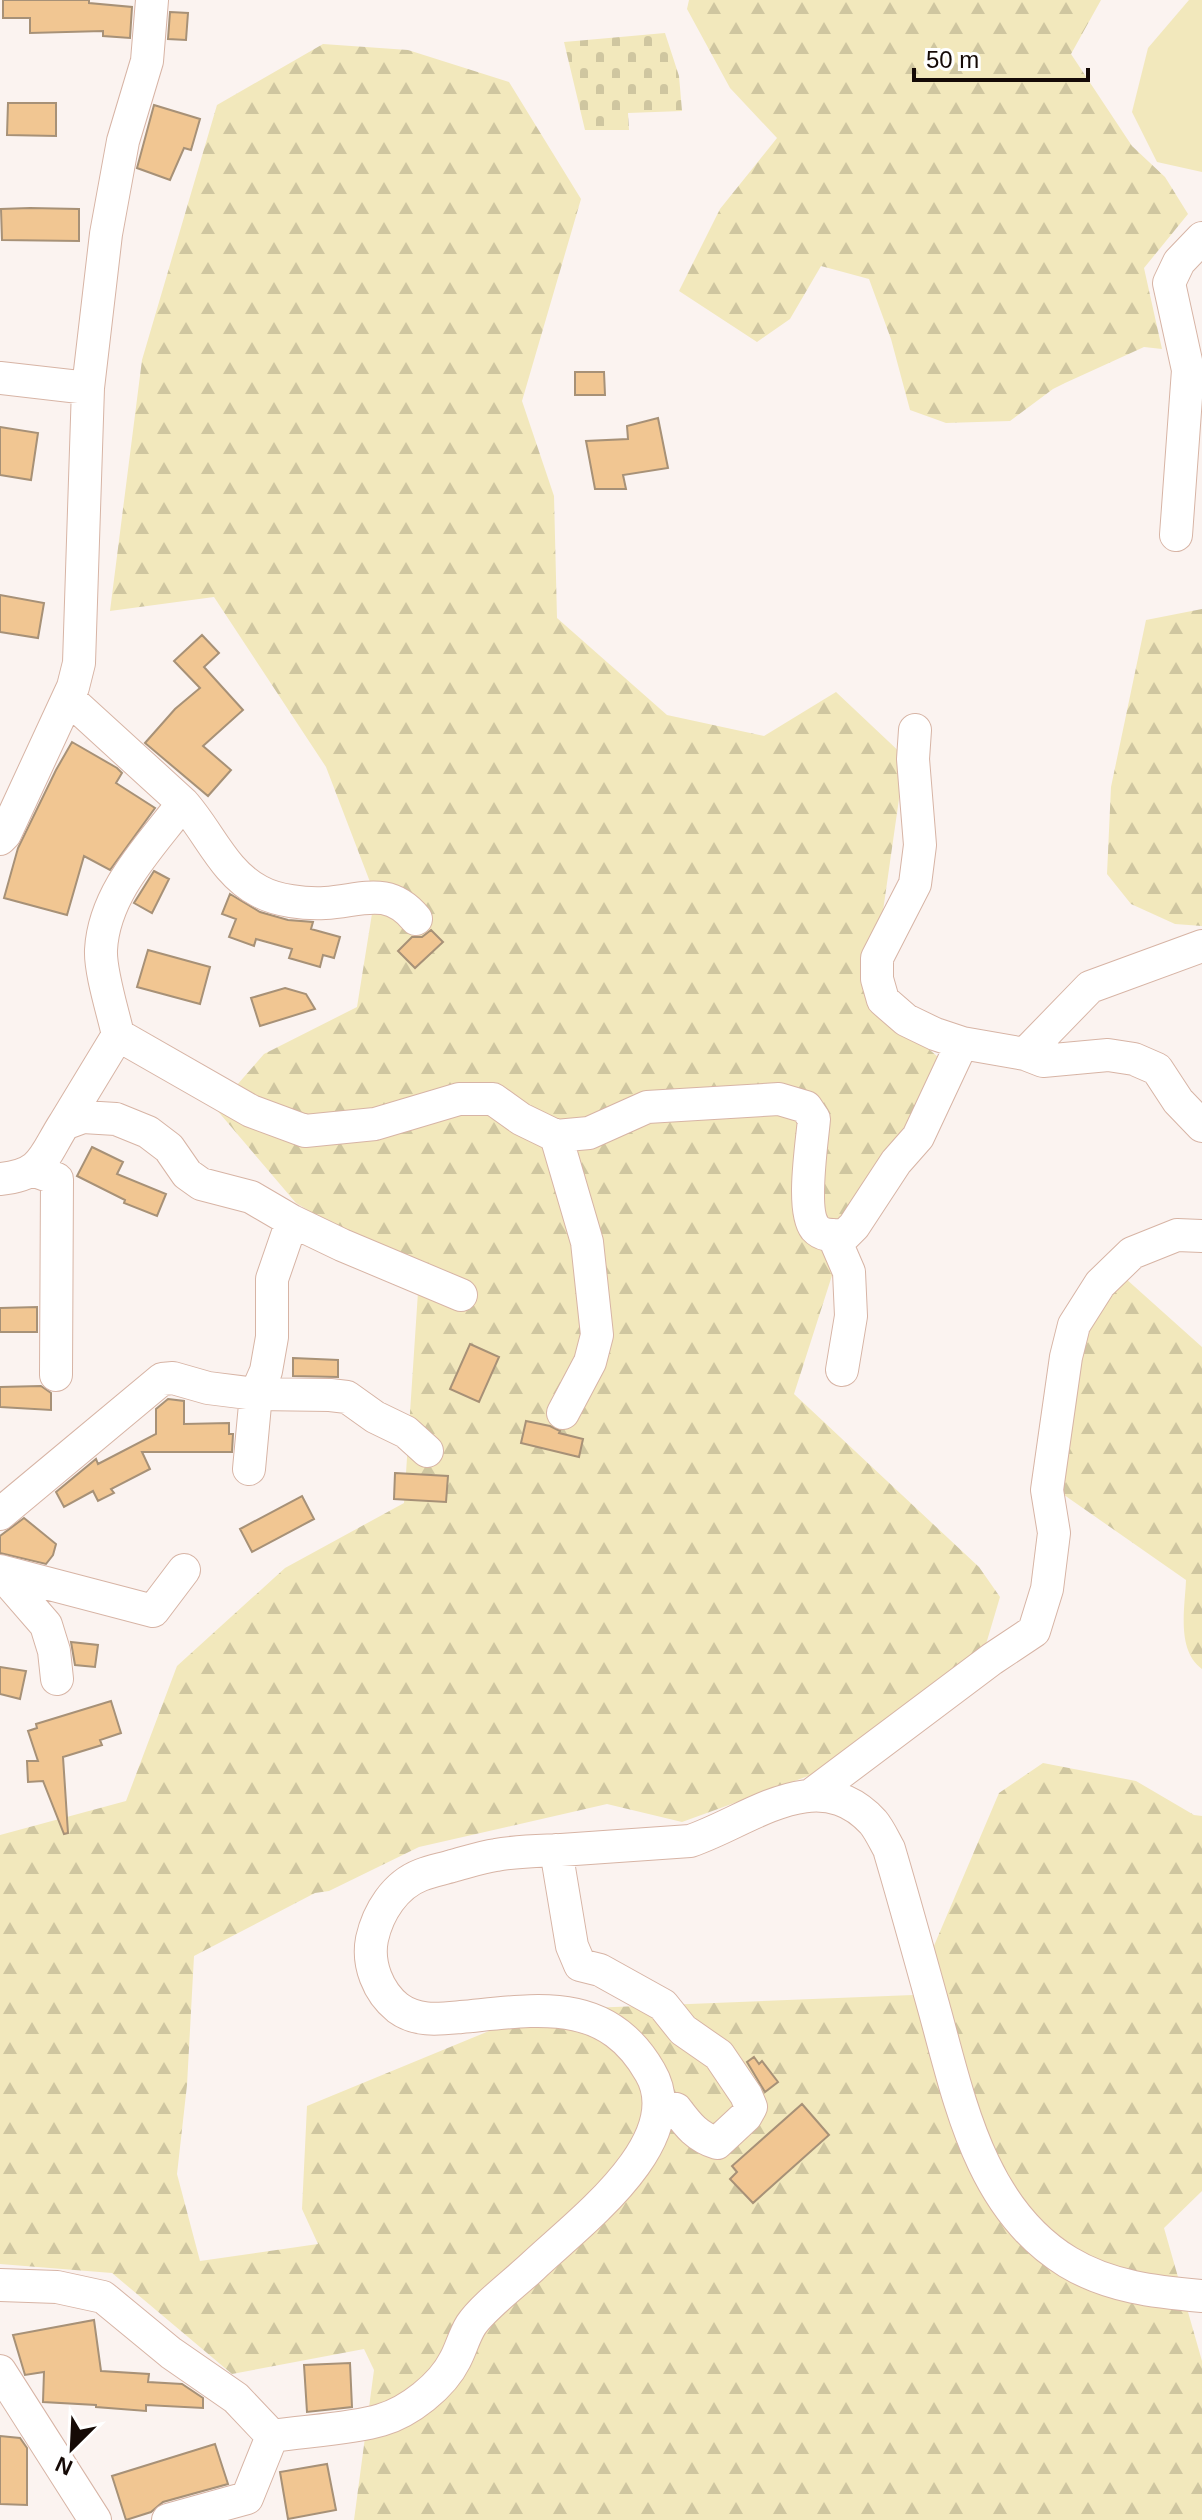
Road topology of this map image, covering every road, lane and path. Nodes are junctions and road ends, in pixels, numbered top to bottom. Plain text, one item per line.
1 (152, 0) edge
2 (1202, 238) edge
3 (0, 378) edge
4 (88, 388) junction
5 (1176, 535) dead end
6 (68, 698) junction
7 (915, 730) dead end
8 (183, 803) junction
9 (0, 839) edge
10 (416, 919) dead end
11 (1202, 946) edge
12 (118, 1035) junction
13 (962, 1043) junction
14 (1025, 1054) junction
15 (64, 1124) junction
16 (1202, 1126) edge
17 (556, 1136) junction
18 (35, 1171) junction
19 (0, 1179) edge
20 (292, 1221) junction
21 (833, 1235) junction
22 (1202, 1236) edge
23 (461, 1295) dead end
24 (842, 1370) dead end
25 (56, 1375) dead end
26 (256, 1394) junction
27 (563, 1413) dead end
28 (427, 1451) dead end
29 (249, 1469) dead end
30 (0, 1514) edge
31 (184, 1570) dead end
32 (0, 1571) edge
33 (57, 1679) dead end
34 (811, 1795) junction
35 (556, 1850) junction
36 (660, 2105) junction
37 (0, 2285) edge
38 (1202, 2296) edge
39 (0, 2371) edge
40 (14, 2416) edge
41 (272, 2436) junction
42 (95, 2520) edge
43 (168, 2520) edge

1 - 4 street
2 - 5 street
3 - 4 street
4 - 6 street
6 - 8 street
6 - 9 street
7 - 13 street
8 - 10 street
8 - 12 street
11 - 14 street
12 - 15 street
12 - 17 street
13 - 14 street
13 - 21 street
14 - 16 street
15 - 18 street
15 - 20 street
17 - 21 street
17 - 27 street
18 - 19 street
18 - 25 street
20 - 23 street
20 - 26 street
21 - 24 street
22 - 34 street
26 - 28 street
26 - 29 street
26 - 30 street
31 - 32 street
32 - 33 street
34 - 35 street
34 - 38 street
35 - 36 street
35 - 36 street
36 - 41 street
37 - 41 street
39 - 40 street
40 - 42 street
41 - 43 street

